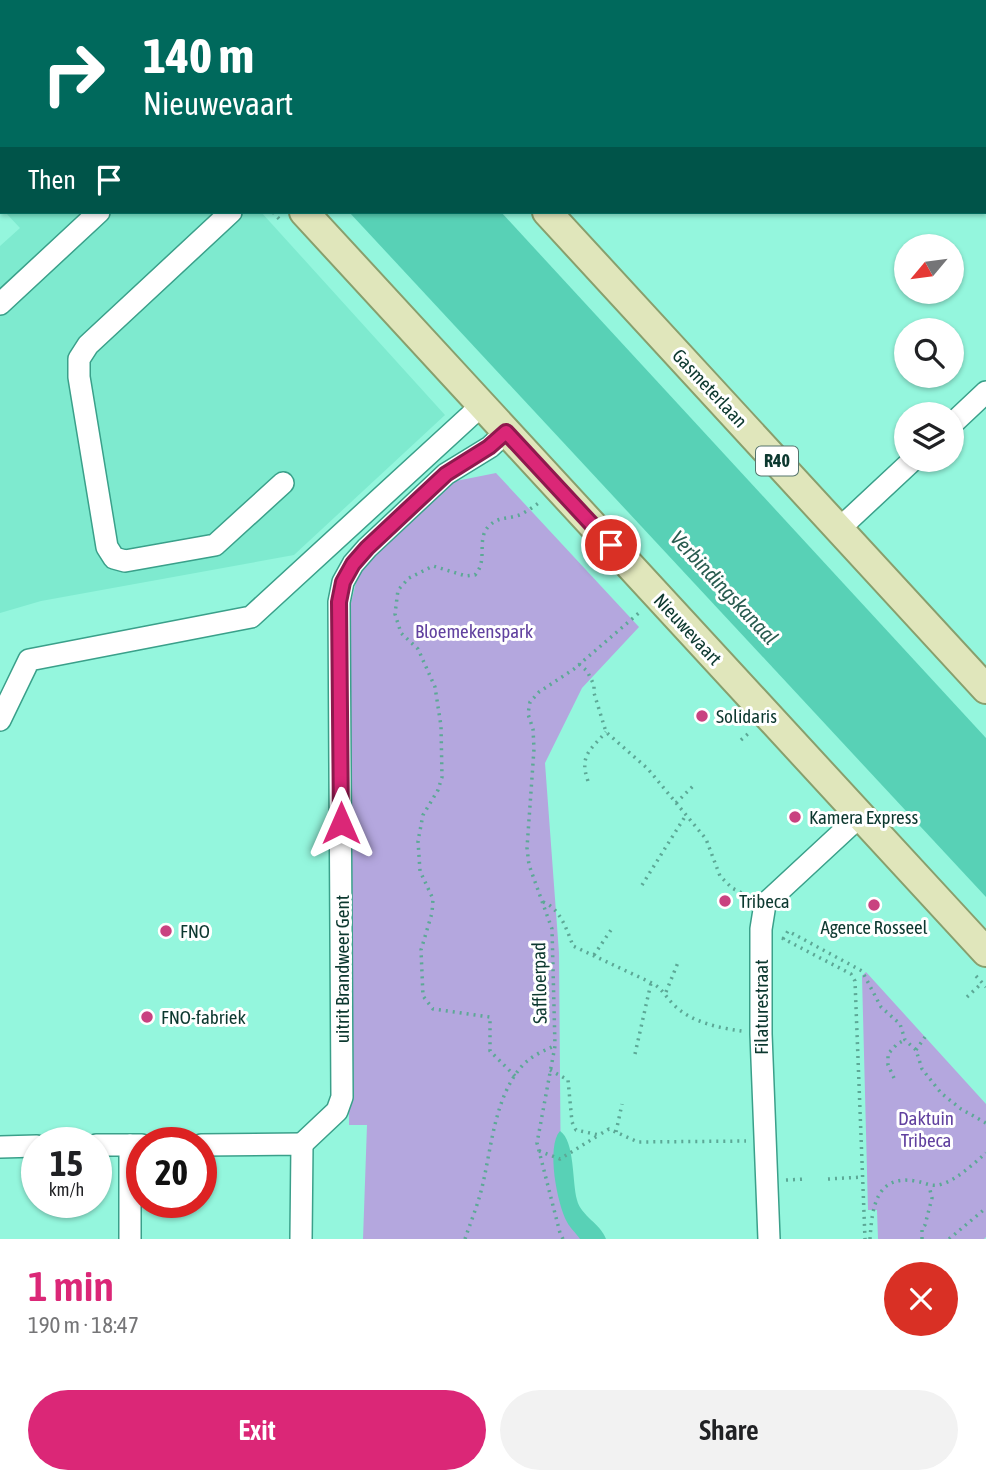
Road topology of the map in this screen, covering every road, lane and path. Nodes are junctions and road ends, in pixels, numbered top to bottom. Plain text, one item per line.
1 (97, 214) edge
2 (229, 214) edge
3 (306, 214) edge
4 (549, 214) edge
5 (0, 304) edge
6 (986, 392) edge
7 (482, 405) junction
8 (964, 413) edge
9 (506, 432) junction
10 (900, 472) edge
11 (283, 483) dead end
12 (558, 488) junction
13 (839, 529) junction
14 (640, 612) dead end
15 (579, 664) junction
16 (986, 689) edge
17 (0, 720) edge
18 (750, 731) dead end
19 (606, 732) junction
20 (741, 740) dead end
21 (587, 781) dead end
22 (694, 785) dead end
23 (676, 803) junction
24 (686, 815) junction
25 (860, 816) junction
26 (642, 885) dead end
27 (543, 902) junction
28 (765, 904) junction
29 (612, 927) dead end
30 (761, 929) junction
31 (783, 939) junction
32 (986, 953) edge
33 (594, 956) junction
34 (679, 960) dead end
35 (982, 982) dead end
36 (652, 983) junction
37 (666, 992) junction
38 (967, 996) dead end
39 (761, 1034) junction
40 (925, 1037) dead end
41 (905, 1040) junction
42 (555, 1046) junction
43 (916, 1049) junction
44 (635, 1054) dead end
45 (550, 1070) junction
46 (515, 1076) junction
47 (894, 1078) dead end
48 (622, 1104) dead end
49 (986, 1123) edge
50 (616, 1132) junction
51 (599, 1135) junction
52 (764, 1140) junction
53 (217, 1144) edge
54 (302, 1144) junction
55 (21, 1146) edge
56 (0, 1147) edge
57 (539, 1151) junction
58 (986, 1153) edge
59 (863, 1177) junction
60 (828, 1179) dead end
61 (929, 1186) junction
62 (986, 1208) edge
63 (131, 1218) edge
64 (130, 1239) edge
65 (301, 1239) edge
66 (464, 1239) edge
67 (563, 1239) edge
68 (769, 1239) edge
69 (865, 1239) edge
70 (870, 1239) edge
71 (922, 1239) edge
72 (948, 1239) edge

1 - 5 street
2 - 11 street
3 - 7 main road, Nieuwevaart
4 - 13 main road, Gasmeterlaan / R40
6 - 8 street
7 - 9 main road, Nieuwevaart
7 - 17 street
9 - 12 main road, Nieuwevaart
9 - 54 street, uitrit Brandweer Gent
10 - 13 street
12 - 25 main road, Nieuwevaart
12 - 46 path
13 - 16 main road, Gasmeterlaan / R40
14 - 15 path, Saffloerpad
15 - 19 path
15 - 27 path, Saffloerpad
18 - 20 path
19 - 21 path
19 - 23 path
22 - 23 path
23 - 24 path
24 - 26 path
24 - 28 path
25 - 28 street
25 - 32 main road, Nieuwevaart
27 - 33 path
27 - 42 path, Saffloerpad
28 - 30 street, Filaturestraat
29 - 33 path
30 - 31 path
30 - 39 street, Filaturestraat
31 - 41 path
31 - 59 path
33 - 36 path
34 - 37 path
35 - 38 path
36 - 37 path
36 - 44 path
37 - 39 path
39 - 52 street, Filaturestraat
40 - 43 path
41 - 43 path
41 - 47 path
42 - 45 path, Saffloerpad
42 - 46 path
43 - 49 path
45 - 51 path
45 - 57 path, Saffloerpad
46 - 66 path
48 - 50 path
50 - 51 path
50 - 52 path
51 - 57 path
52 - 68 street, Filaturestraat
53 - 54 street
54 - 65 street
55 - 56 street
57 - 67 path, Saffloerpad
58 - 61 path
59 - 60 path
59 - 69 path
61 - 70 path
61 - 71 path
62 - 72 path
63 - 64 street

